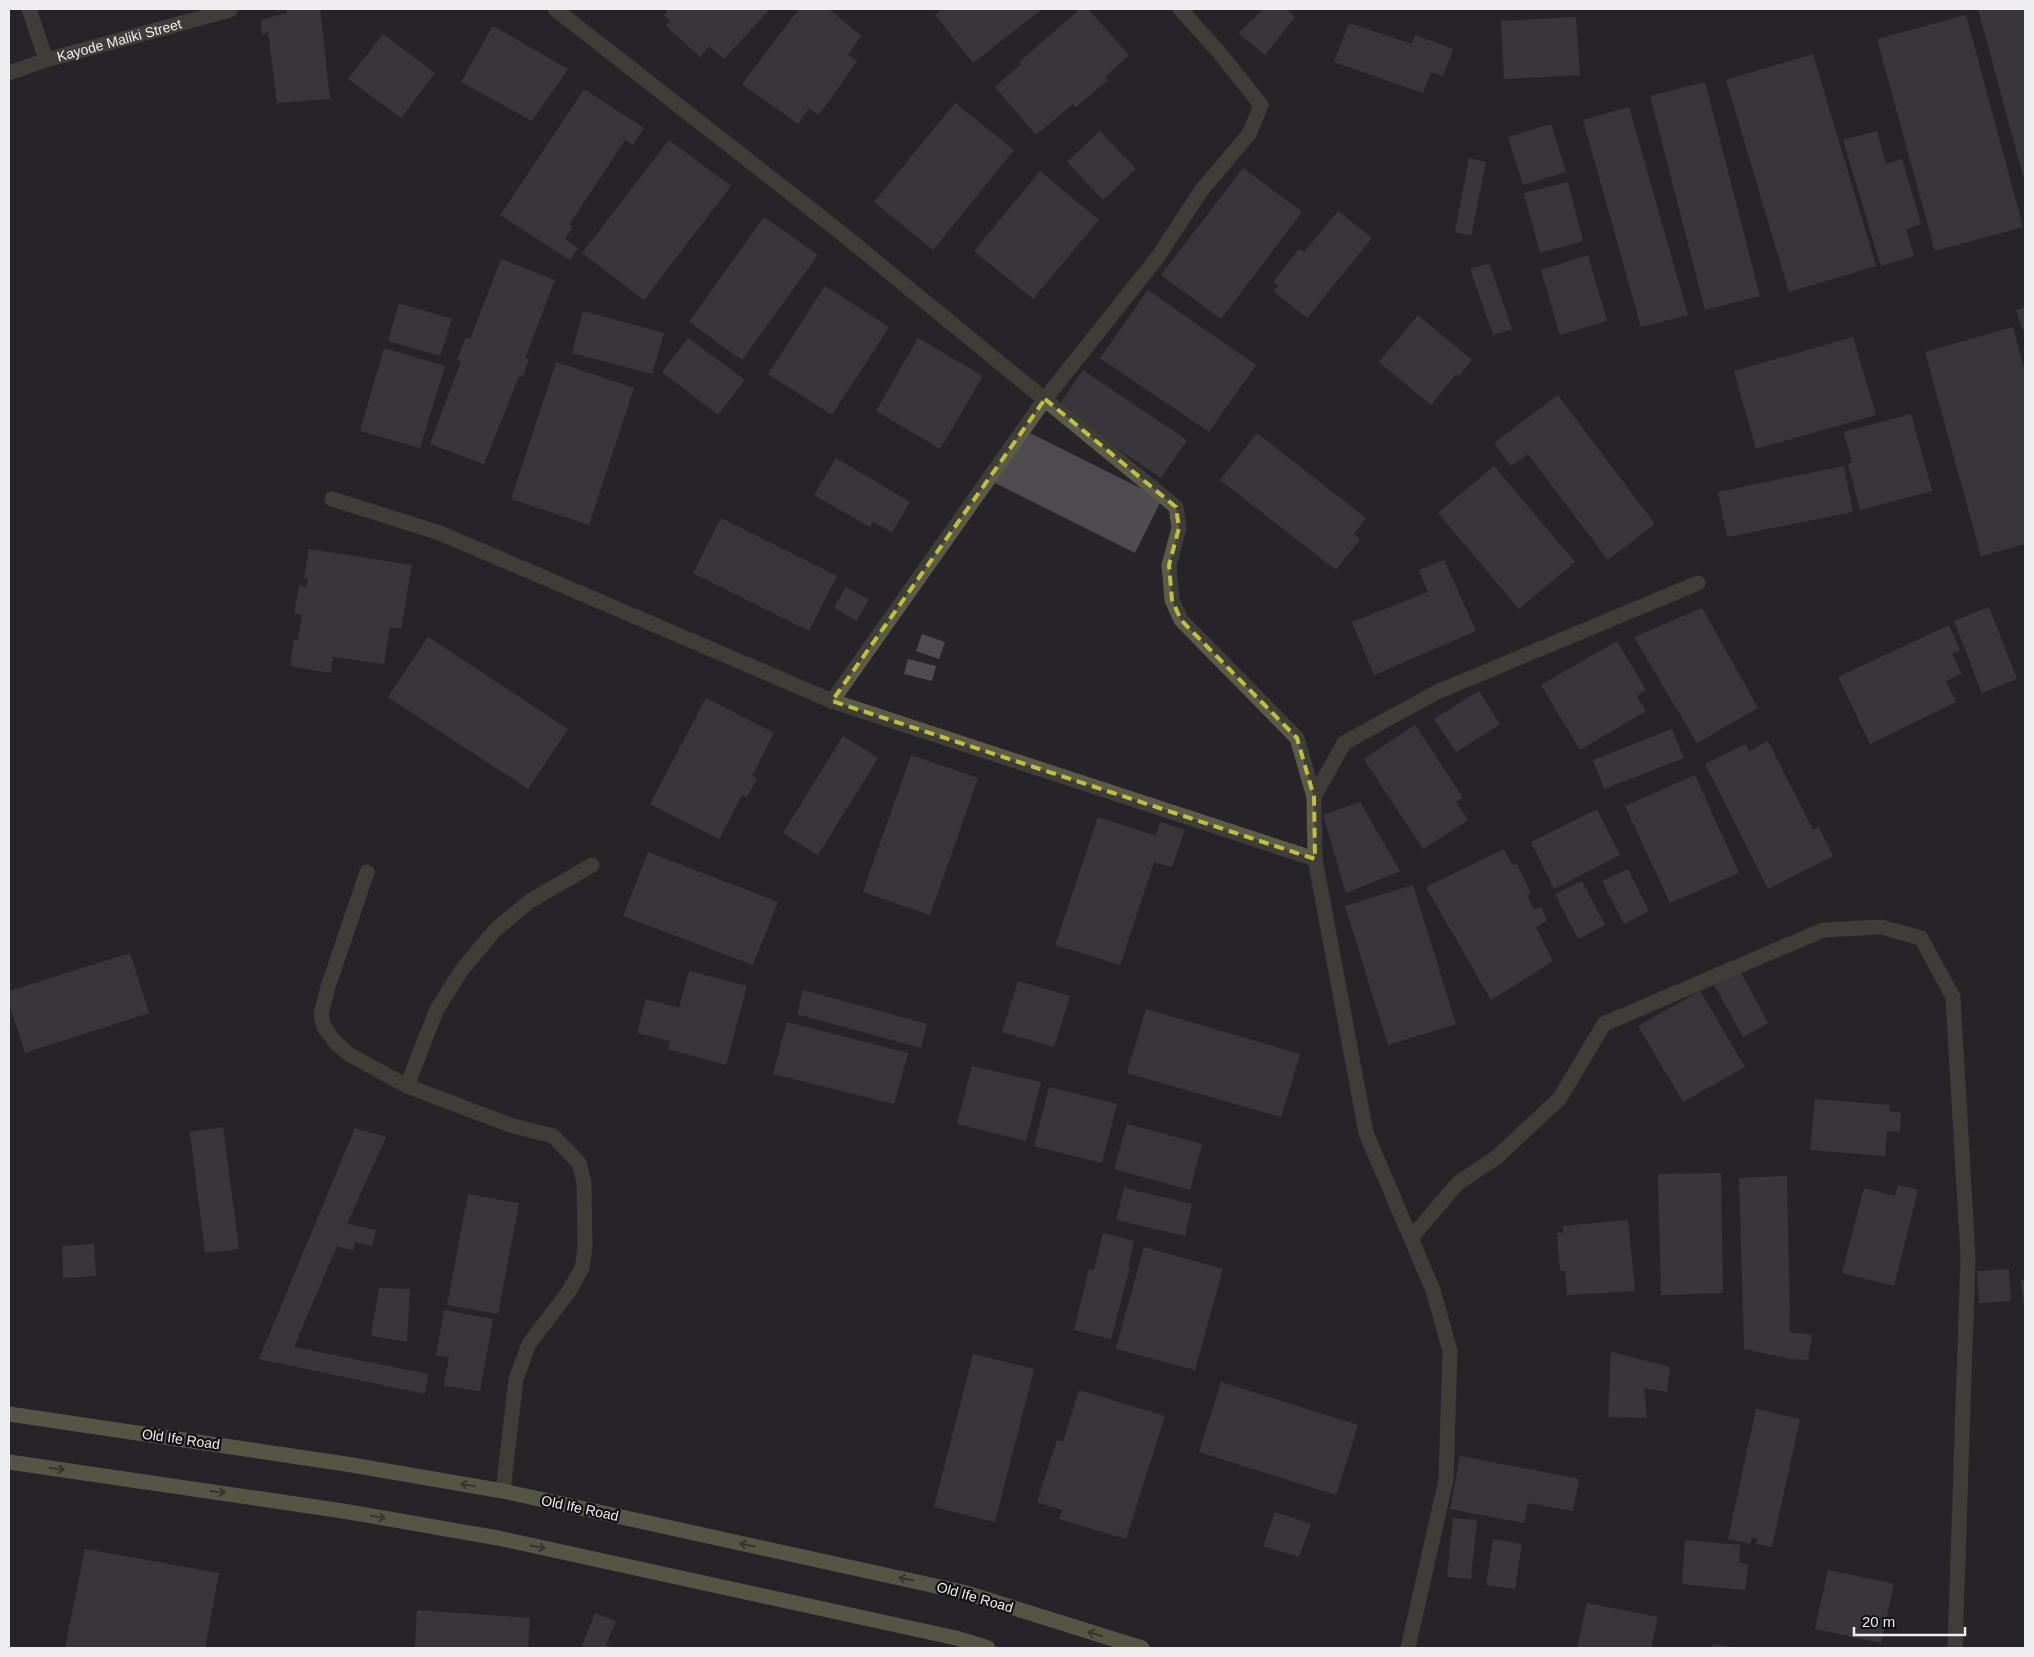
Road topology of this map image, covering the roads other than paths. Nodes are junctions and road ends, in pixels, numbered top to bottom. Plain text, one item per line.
1 (29, 9) edge
2 (555, 9) edge
3 (1180, 9) edge
4 (230, 10) dead end
5 (46, 60) junction
6 (9, 73) edge
7 (1045, 399) junction
8 (332, 499) dead end
9 (1698, 583) dead end
10 (832, 701) junction
11 (1314, 797) junction
12 (1315, 858) junction
13 (592, 865) dead end
14 (367, 872) dead end
15 (406, 1086) junction
16 (1411, 1238) junction
17 (9, 1414) edge
18 (9, 1462) edge
19 (503, 1491) junction
20 (988, 1648) edge
21 (1142, 1648) edge
22 (1408, 1648) edge
23 (1955, 1648) edge

1 - 5 street
2 - 7 street
3 - 7 street
4 - 5 street, Kayode Maliki Street
5 - 6 street, Kayode Maliki Street
7 - 10 street
7 - 11 street
8 - 10 street
9 - 11 street
10 - 12 street
11 - 12 street
12 - 16 street
13 - 15 street
14 - 15 street
15 - 19 street
16 - 22 street
16 - 23 street
19 -> 17 main road, Old Ife Road
18 -> 20 main road
21 -> 19 main road, Old Ife Road

